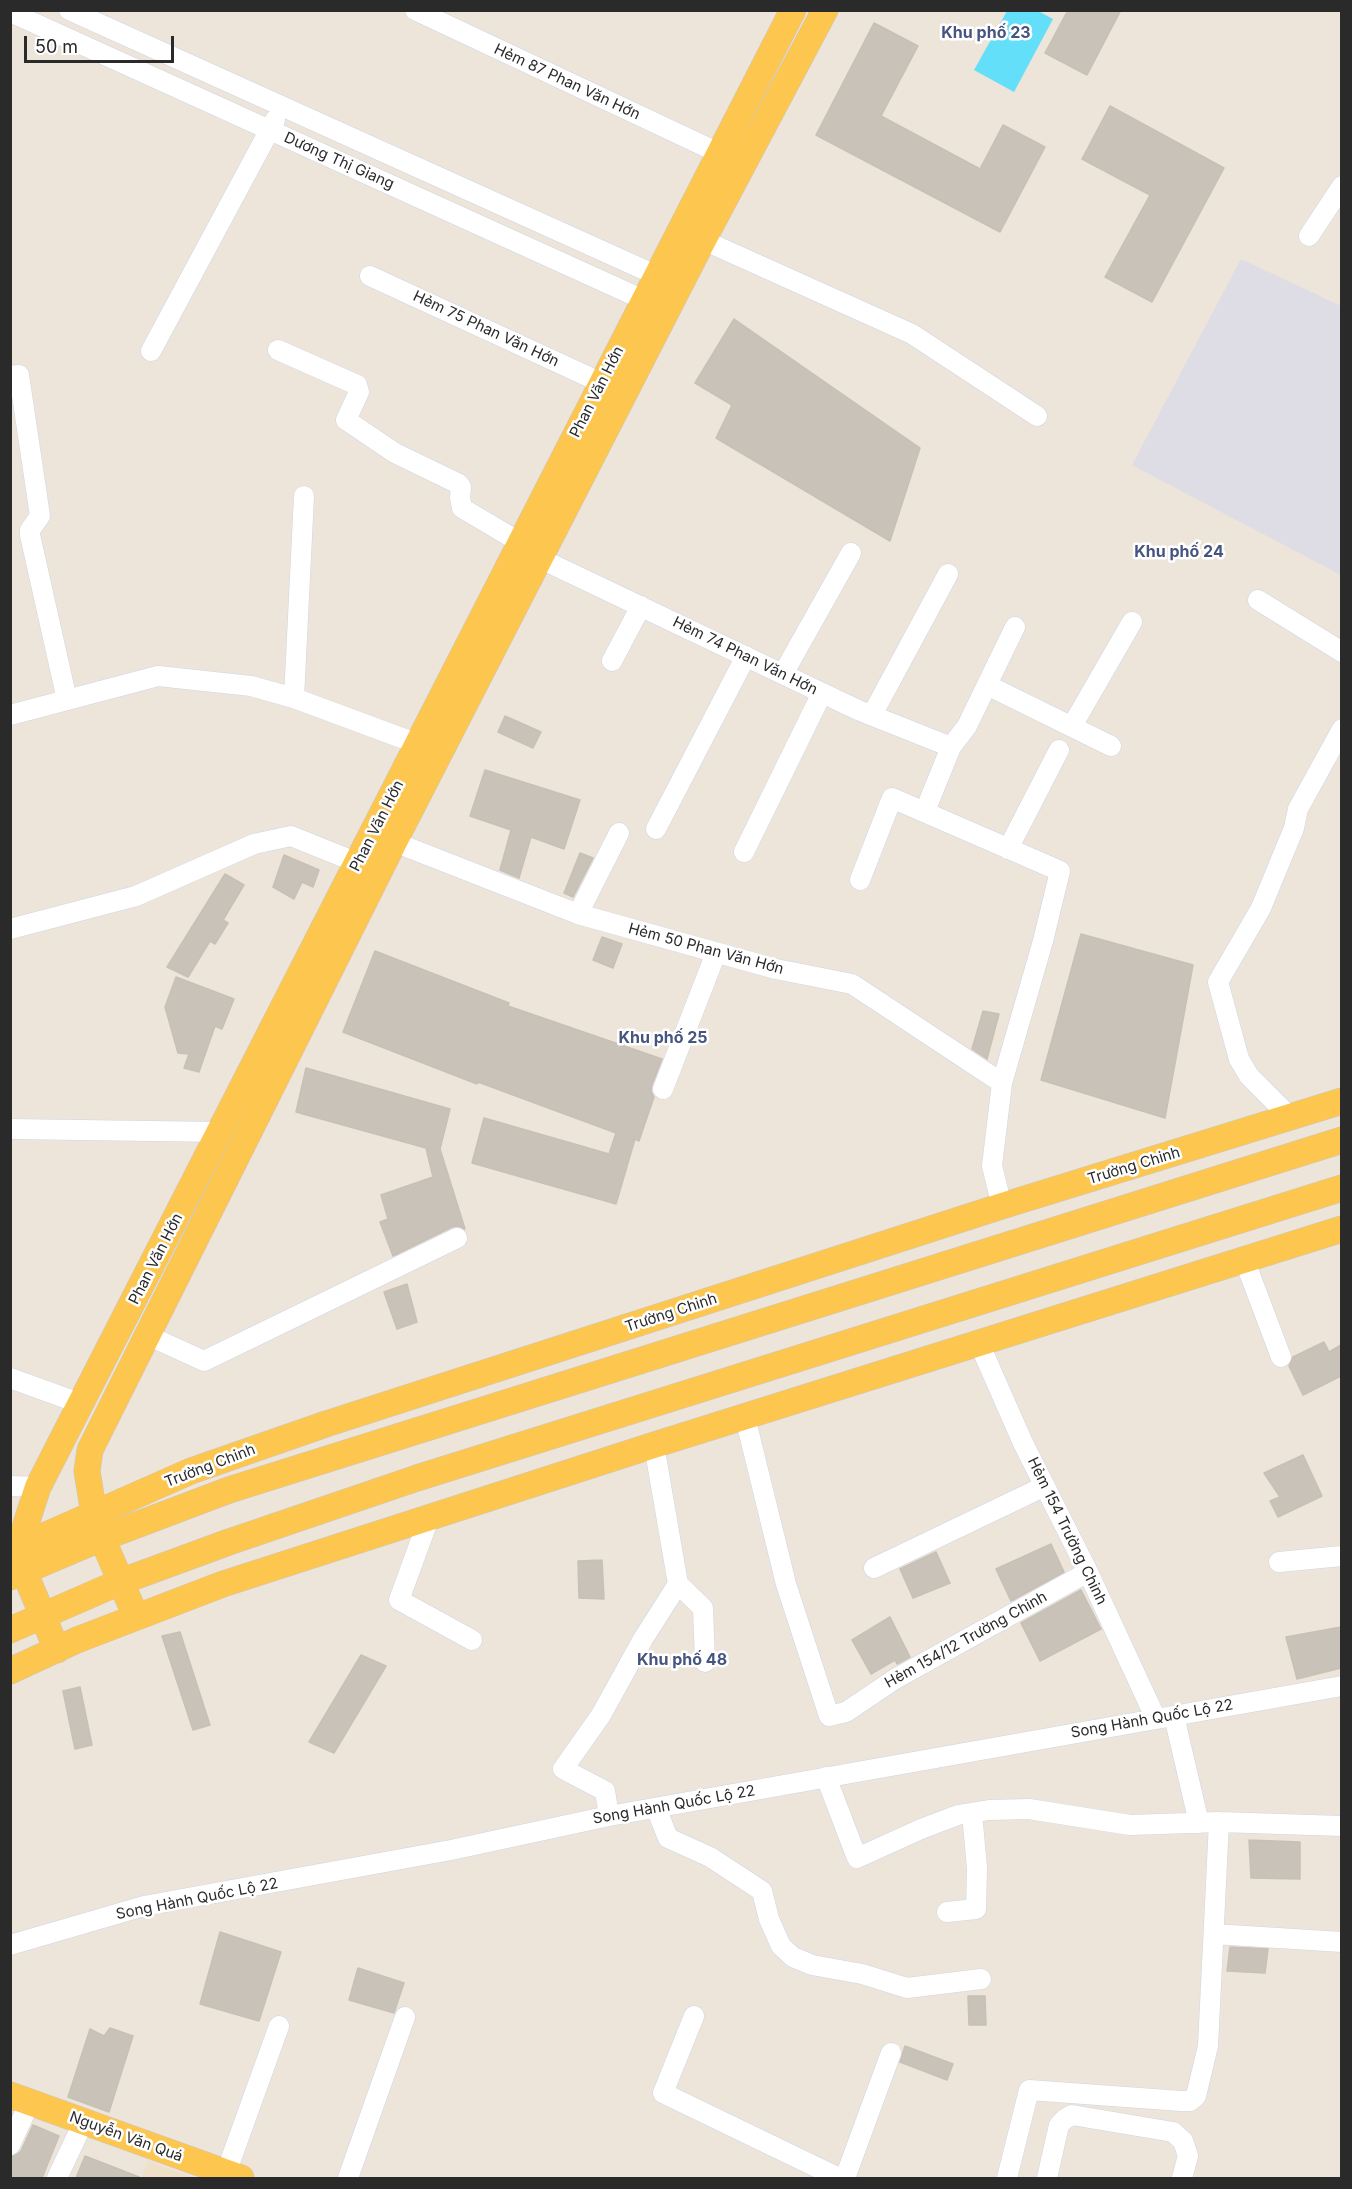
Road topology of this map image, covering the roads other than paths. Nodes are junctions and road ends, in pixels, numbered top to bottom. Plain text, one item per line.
1 (69, 10) edge
2 (415, 10) edge
3 (793, 10) edge
4 (825, 10) edge
5 (10, 12) edge
6 (283, 108) junction
7 (270, 130) junction
8 (719, 153) junction
9 (1341, 186) edge
10 (1309, 236) dead end
11 (703, 240) junction
12 (370, 276) dead end
13 (669, 280) junction
14 (656, 305) junction
15 (278, 350) dead end
16 (151, 351) dead end
17 (10, 376) edge
18 (602, 383) junction
19 (1037, 416) dead end
20 (304, 496) dead end
21 (521, 543) junction
22 (852, 554) dead end
23 (541, 559) junction
24 (948, 574) dead end
25 (1257, 600) dead end
26 (640, 606) junction
27 (1132, 622) dead end
28 (1015, 627) dead end
29 (1341, 652) edge
30 (746, 656) junction
31 (612, 662) dead end
32 (783, 674) junction
33 (987, 685) junction
34 (822, 693) junction
35 (294, 698) junction
36 (67, 700) junction
37 (10, 715) edge
38 (872, 715) junction
39 (1072, 726) junction
40 (1341, 729) edge
41 (418, 744) junction
42 (1111, 746) dead end
43 (951, 747) junction
44 (1059, 750) dead end
45 (925, 811) junction
46 (656, 829) dead end
47 (619, 833) dead end
48 (394, 842) junction
49 (1008, 849) junction
50 (744, 852) dead end
51 (358, 863) junction
52 (860, 880) dead end
53 (578, 914) junction
54 (10, 929) edge
55 (716, 953) junction
56 (312, 979) junction
57 (1002, 1083) junction
58 (663, 1089) dead end
59 (1341, 1101) edge
60 (1292, 1118) junction
61 (10, 1129) edge
62 (221, 1132) junction
63 (1341, 1140) edge
64 (1341, 1188) edge
65 (1002, 1206) junction
66 (1341, 1228) edge
67 (457, 1238) dead end
68 (1244, 1259) junction
69 (147, 1335) junction
70 (980, 1343) junction
71 (1281, 1357) dead end
72 (10, 1378) edge
73 (82, 1404) junction
74 (745, 1417) junction
75 (654, 1445) junction
76 (10, 1486) edge
77 (1045, 1486) junction
78 (38, 1487) junction
79 (94, 1514) junction
80 (429, 1518) junction
81 (102, 1538) junction
82 (1341, 1556) edge
83 (16, 1561) edge
84 (1279, 1562) dead end
85 (874, 1568) dead end
86 (1088, 1572) junction
87 (120, 1582) junction
88 (678, 1584) junction
89 (42, 1615) junction
90 (136, 1617) junction
91 (10, 1630) edge
92 (472, 1640) dead end
93 (57, 1650) junction
94 (705, 1662) dead end
95 (10, 1671) edge
96 (1341, 1686) edge
97 (1165, 1717) junction
98 (826, 1778) junction
99 (656, 1808) junction
100 (972, 1813) junction
101 (609, 1816) junction
102 (1219, 1822) junction
103 (1199, 1823) junction
104 (1341, 1826) edge
105 (947, 1912) dead end
106 (1214, 1934) junction
107 (1341, 1942) edge
108 (10, 1945) edge
109 (981, 1979) dead end
110 (694, 2016) dead end
111 (405, 2017) dead end
112 (279, 2026) dead end
113 (891, 2054) dead end
114 (20, 2099) edge
115 (84, 2121) junction
116 (10, 2145) edge
117 (233, 2176) edge
118 (57, 2178) edge
119 (348, 2178) edge
120 (839, 2178) edge
121 (845, 2178) edge
122 (1007, 2178) edge
123 (1047, 2178) edge
124 (1182, 2178) edge

1 - 6 street, Dương Thị Giang
2 - 8 street, Hẻm 87 Phan Văn Hớn
3 - 8 main road, Phan Văn Hớn
4 - 11 main road, Phan Văn Hớn
5 - 7 street, Dương Thị Giang
6 - 7 street
6 - 13 street, Dương Thị Giang
7 - 14 street, Dương Thị Giang
7 - 16 street
8 - 13 main road, Phan Văn Hớn
9 - 10 street
11 - 13 main road, Phan Văn Hớn
11 - 19 street
12 - 18 street, Hẻm 75 Phan Văn Hớn
13 - 14 main road, Phan Văn Hớn
14 - 18 main road, Phan Văn Hớn
14 - 23 main road, Phan Văn Hớn
15 - 21 street
17 - 36 street
18 - 21 main road, Phan Văn Hớn
20 - 35 street
21 - 41 main road, Phan Văn Hớn
22 - 32 street
23 - 26 street, Hẻm 74 Phan Văn Hớn
23 - 48 main road, Phan Văn Hớn
24 - 38 street
25 - 29 street
26 - 30 street, Hẻm 74 Phan Văn Hớn
26 - 31 street
27 - 39 street
28 - 33 street
30 - 32 street, Hẻm 74 Phan Văn Hớn
30 - 46 street
32 - 34 street, Hẻm 74 Phan Văn Hớn
33 - 39 street
33 - 43 street
34 - 38 street, Hẻm 74 Phan Văn Hớn
34 - 50 street
35 - 36 street
35 - 41 street
36 - 37 street
38 - 43 street, Hẻm 74 Phan Văn Hớn
39 - 42 street
40 - 60 street
41 - 51 main road, Phan Văn Hớn
43 - 45 street
44 - 49 street
45 - 49 street
45 - 52 street
47 - 53 street
48 - 53 street, Hẻm 50 Phan Văn Hớn
48 - 56 main road, Phan Văn Hớn
49 - 57 street
51 - 54 street
51 - 56 main road, Phan Văn Hớn
53 - 55 street, Hẻm 50 Phan Văn Hớn
55 - 57 street, Hẻm 50 Phan Văn Hớn
55 - 58 street
56 - 62 main road, Phan Văn Hớn
56 - 69 main road, Phan Văn Hớn
57 - 65 street
59 - 60 main road, Trường Chinh
60 - 65 main road, Trường Chinh
61 - 62 street
62 - 73 main road, Phan Văn Hớn
63 - 81 main road, Trường Chinh
64 - 87 main road
65 - 79 main road, Trường Chinh
66 - 68 main road
67 - 69 street
68 - 70 main road
68 - 71 street
69 - 79 main road, Phan Văn Hớn
70 - 74 main road
70 - 77 street, Hẻm 154 Trường Chinh
72 - 73 street
73 - 78 main road, Phan Văn Hớn
74 - 75 main road
74 - 86 street, Hẻm 154/12 Trường Chinh
75 - 80 main road
75 - 88 street
76 - 78 street
77 - 85 street
77 - 86 street, Hẻm 154 Trường Chinh
78 - 83 main road, Phan Văn Hớn
79 - 81 main road, Phan Văn Hớn
79 - 83 main road, Trường Chinh
80 - 90 main road
80 - 92 street
81 - 83 main road, Trường Chinh
81 - 87 main road, Phan Văn Hớn
82 - 84 street
83 - 89 main road
86 - 97 street, Hẻm 154 Trường Chinh
87 - 89 main road
87 - 90 main road, Phan Văn Hớn
88 - 94 street
88 - 101 street
89 - 91 main road
89 - 93 main road
90 - 93 main road
93 - 95 main road
96 - 97 street, Song Hành Quốc Lộ 22
97 - 98 street, Song Hành Quốc Lộ 22
97 - 103 street, Hẻm 154 Trường Chinh
98 - 99 street, Song Hành Quốc Lộ 22
98 - 100 street
99 - 101 street, Song Hành Quốc Lộ 22
99 - 109 street
100 - 103 street
100 - 105 street
101 - 108 street, Song Hành Quốc Lộ 22
102 - 103 street
102 - 104 street
102 - 106 street
106 - 107 street
106 - 122 street
110 - 120 street
111 - 119 street
112 - 117 street
113 - 121 street
114 - 115 main road, Nguyễn Văn Quá
114 - 116 street
115 - 117 main road, Nguyễn Văn Quá
115 - 118 street
123 - 124 street

